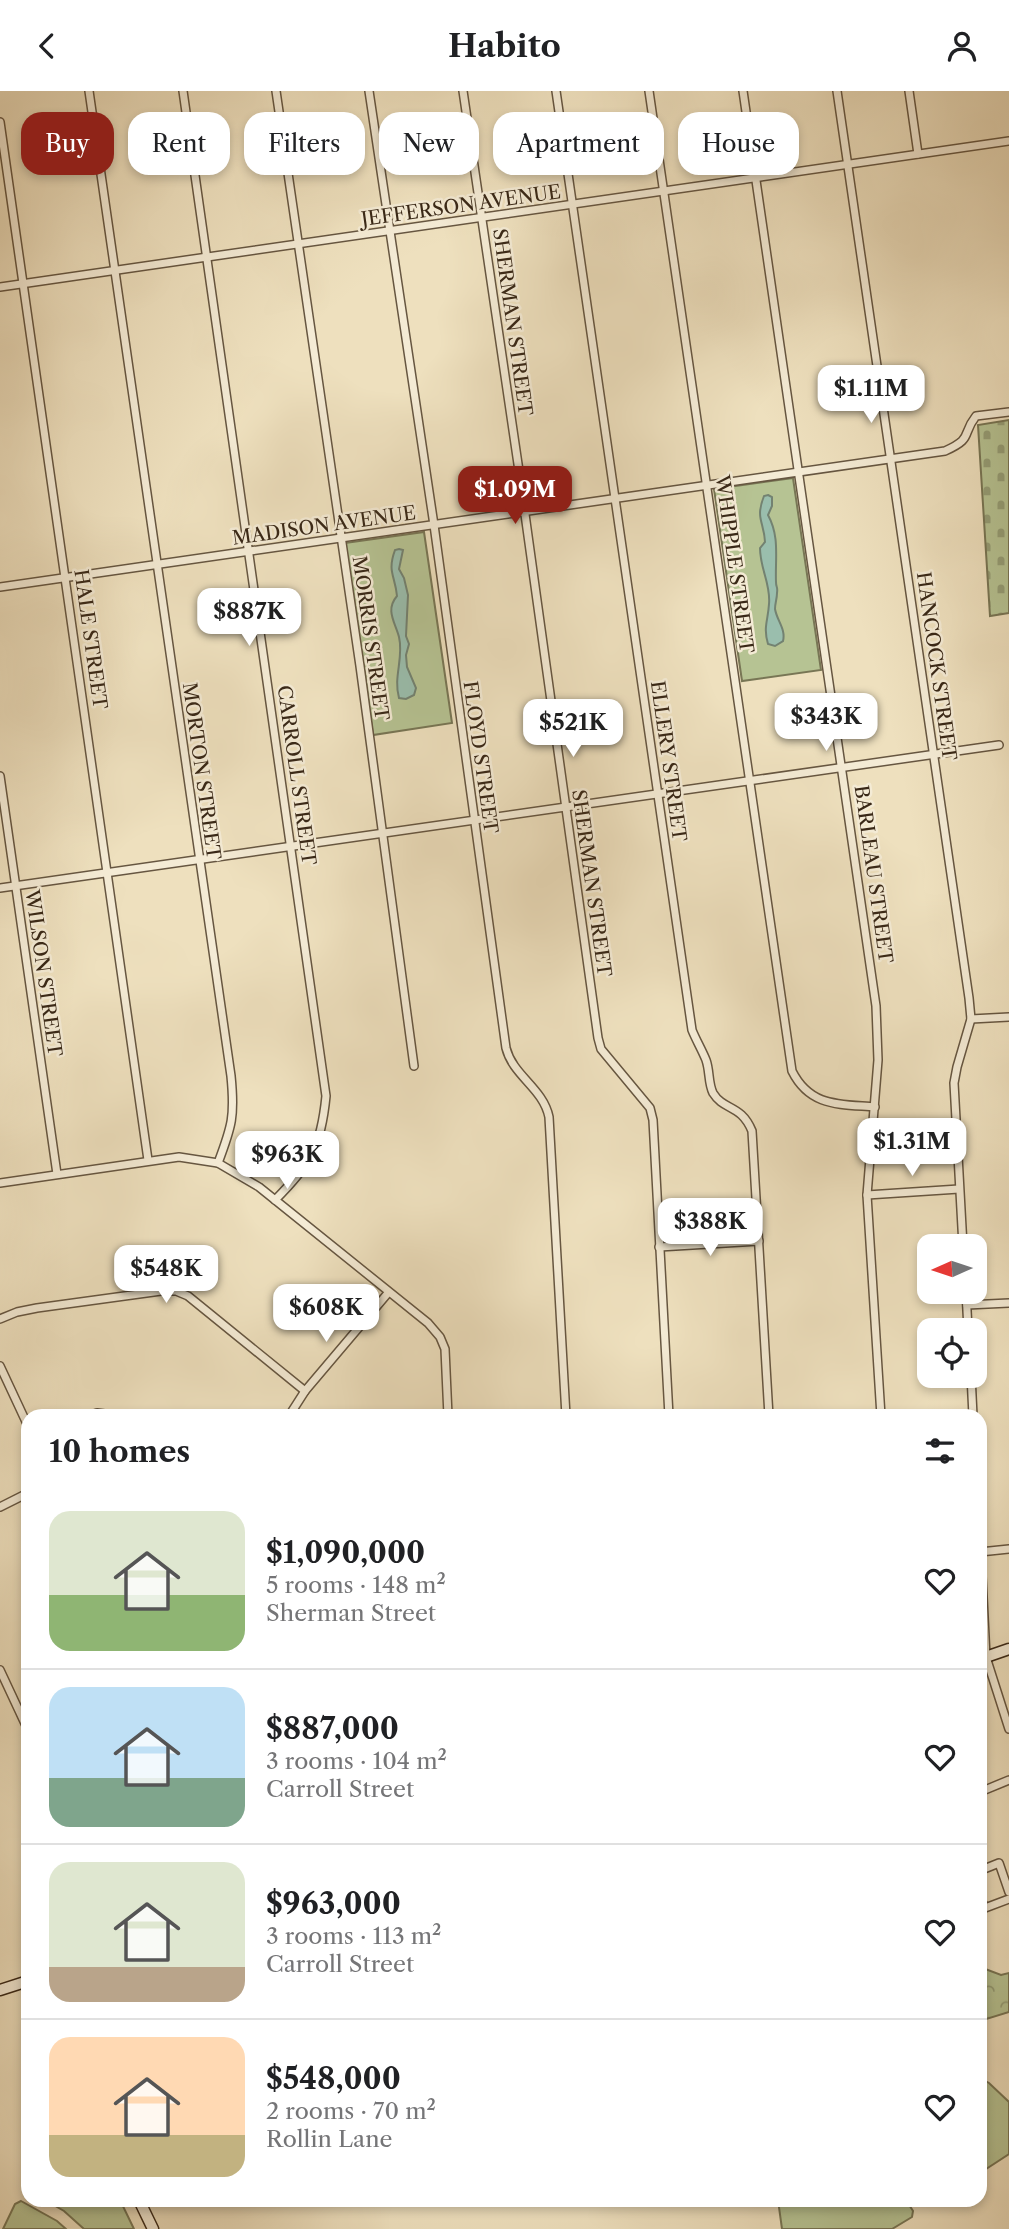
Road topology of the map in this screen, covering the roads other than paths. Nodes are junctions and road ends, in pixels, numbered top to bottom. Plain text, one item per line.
1 (89, 91) edge
2 (183, 91) edge
3 (276, 91) edge
4 (369, 91) edge
5 (463, 91) edge
6 (556, 91) edge
7 (649, 91) edge
8 (743, 91) edge
9 (837, 91) edge
10 (909, 91) edge
11 (0, 122) edge
12 (1009, 141) edge
13 (918, 154) junction
14 (848, 165) junction
15 (756, 178) junction
16 (664, 191) junction
17 (573, 205) junction
18 (481, 217) junction
19 (389, 230) junction
20 (298, 244) junction
21 (206, 257) junction
22 (114, 271) junction
23 (23, 284) junction
24 (0, 287) edge
25 (1009, 412) edge
26 (891, 459) junction
27 (799, 472) junction
28 (708, 485) junction
29 (616, 498) junction
30 (523, 510) junction
31 (433, 525) junction
32 (341, 538) junction
33 (250, 552) junction
34 (158, 565) junction
35 (66, 578) junction
36 (0, 587) edge
37 (999, 745) dead end
38 (934, 754) junction
39 (842, 768) junction
40 (0, 776) edge
41 (750, 781) junction
42 (658, 793) junction
43 (565, 806) junction
44 (473, 819) junction
45 (382, 833) junction
46 (290, 846) junction
47 (199, 860) junction
48 (107, 873) junction
49 (15, 885) junction
50 (0, 888) edge
51 (1009, 1017) edge
52 (971, 1019) junction
53 (414, 1066) dead end
54 (874, 1107) junction
55 (148, 1160) junction
56 (218, 1163) junction
57 (57, 1174) junction
58 (0, 1183) edge
59 (959, 1189) junction
60 (867, 1195) junction
61 (275, 1200) junction
62 (962, 1234) edge
63 (759, 1241) junction
64 (659, 1247) junction
65 (388, 1293) junction
66 (1009, 1303) edge
67 (967, 1305) joint
68 (968, 1318) edge
69 (0, 1319) edge
70 (0, 1366) edge
71 (972, 1388) edge
72 (305, 1391) junction
73 (293, 1409) edge
74 (448, 1409) edge
75 (566, 1409) edge
76 (669, 1409) edge
77 (769, 1409) edge
78 (881, 1409) edge
79 (973, 1409) edge
80 (21, 1411) edge
81 (21, 1496) edge
82 (0, 1507) edge
83 (1009, 1549) edge
84 (987, 1551) edge
85 (1009, 1649) edge
86 (987, 1657) edge
87 (987, 1669) edge
88 (0, 1670) edge
89 (21, 1715) edge
90 (1009, 1729) edge
91 (1009, 1780) edge
92 (987, 1789) edge
93 (987, 1868) edge
94 (1009, 1892) edge
95 (1009, 1899) edge
96 (987, 1908) edge
97 (21, 1983) edge
98 (0, 1990) edge
99 (142, 2207) edge
100 (153, 2229) edge

1 - 22 street, MORTON STREET
2 - 21 street, CARROLL STREET
3 - 20 street, MORRIS STREET
4 - 19 street, FLOYD STREET
5 - 18 street, SHERMAN STREET
6 - 17 street, ELLERY STREET
7 - 16 street, WHIPPLE STREET
8 - 15 street, BARLEAU STREET
9 - 14 street, HANCOCK STREET
10 - 13 street
11 - 23 street, HALE STREET
12 - 13 street, JEFFERSON AVENUE
13 - 14 street, JEFFERSON AVENUE
14 - 15 street, JEFFERSON AVENUE
14 - 26 street, HANCOCK STREET
15 - 16 street, JEFFERSON AVENUE
15 - 27 street, BARLEAU STREET
16 - 17 street, JEFFERSON AVENUE
16 - 28 street, WHIPPLE STREET
17 - 18 street, JEFFERSON AVENUE
17 - 29 street, ELLERY STREET
18 - 19 street, JEFFERSON AVENUE
18 - 30 street, SHERMAN STREET
19 - 20 street, JEFFERSON AVENUE
19 - 31 street, FLOYD STREET
20 - 21 street, JEFFERSON AVENUE
20 - 32 street, MORRIS STREET
21 - 22 street, JEFFERSON AVENUE
21 - 33 street, CARROLL STREET
22 - 23 street, JEFFERSON AVENUE
22 - 34 street, MORTON STREET
23 - 24 street, JEFFERSON AVENUE
23 - 35 street, HALE STREET
25 - 26 street, MADISON AVENUE
26 - 27 street, MADISON AVENUE
26 - 38 street, HANCOCK STREET
27 - 28 street, MADISON AVENUE
27 - 39 street, BARLEAU STREET
28 - 29 street, MADISON AVENUE
28 - 41 street, WHIPPLE STREET
29 - 30 street, MADISON AVENUE
29 - 42 street, ELLERY STREET
30 - 31 street, MADISON AVENUE
30 - 43 street, SHERMAN STREET
31 - 32 street, MADISON AVENUE
31 - 44 street, FLOYD STREET
32 - 33 street, MADISON AVENUE
32 - 45 street, MORRIS STREET
33 - 34 street, MADISON AVENUE
33 - 46 street, CARROLL STREET
34 - 35 street, MADISON AVENUE
34 - 47 street, MORTON STREET
35 - 36 street, MADISON AVENUE
35 - 48 street, HALE STREET
37 - 38 street
38 - 39 street
38 - 52 street, HANCOCK STREET
39 - 41 street
39 - 54 street, BARLEAU STREET
40 - 49 street, WILSON STREET
41 - 42 street
41 - 54 street, WHIPPLE STREET
42 - 43 street
42 - 63 street, ELLERY STREET
43 - 44 street
43 - 64 street, SHERMAN STREET
44 - 45 street
44 - 75 street, FLOYD STREET
45 - 46 street
45 - 53 street, MORRIS STREET
46 - 47 street
46 - 61 street, CARROLL STREET
47 - 48 street
47 - 56 street, MORTON STREET
48 - 49 street
48 - 55 street, HALE STREET
49 - 50 street
49 - 57 street, WILSON STREET
51 - 52 street
52 - 59 street, HANCOCK STREET
54 - 60 street, BARLEAU STREET
55 - 56 street
55 - 57 street
56 - 61 street
57 - 58 street
59 - 60 street
59 - 62 street, HANCOCK STREET
60 - 78 street, BARLEAU STREET
61 - 65 street
63 - 64 street
63 - 77 street, ELLERY STREET
64 - 76 street, SHERMAN STREET
65 - 72 street
65 - 74 street
66 - 67 street
67 - 68 street
69 - 72 street
70 - 80 street
71 - 79 street
72 - 73 street
81 - 82 street
83 - 84 street
85 - 86 main road
87 - 90 street
88 - 89 street
91 - 92 street
93 - 94 street
95 - 96 street
97 - 98 main road
99 - 100 main road

